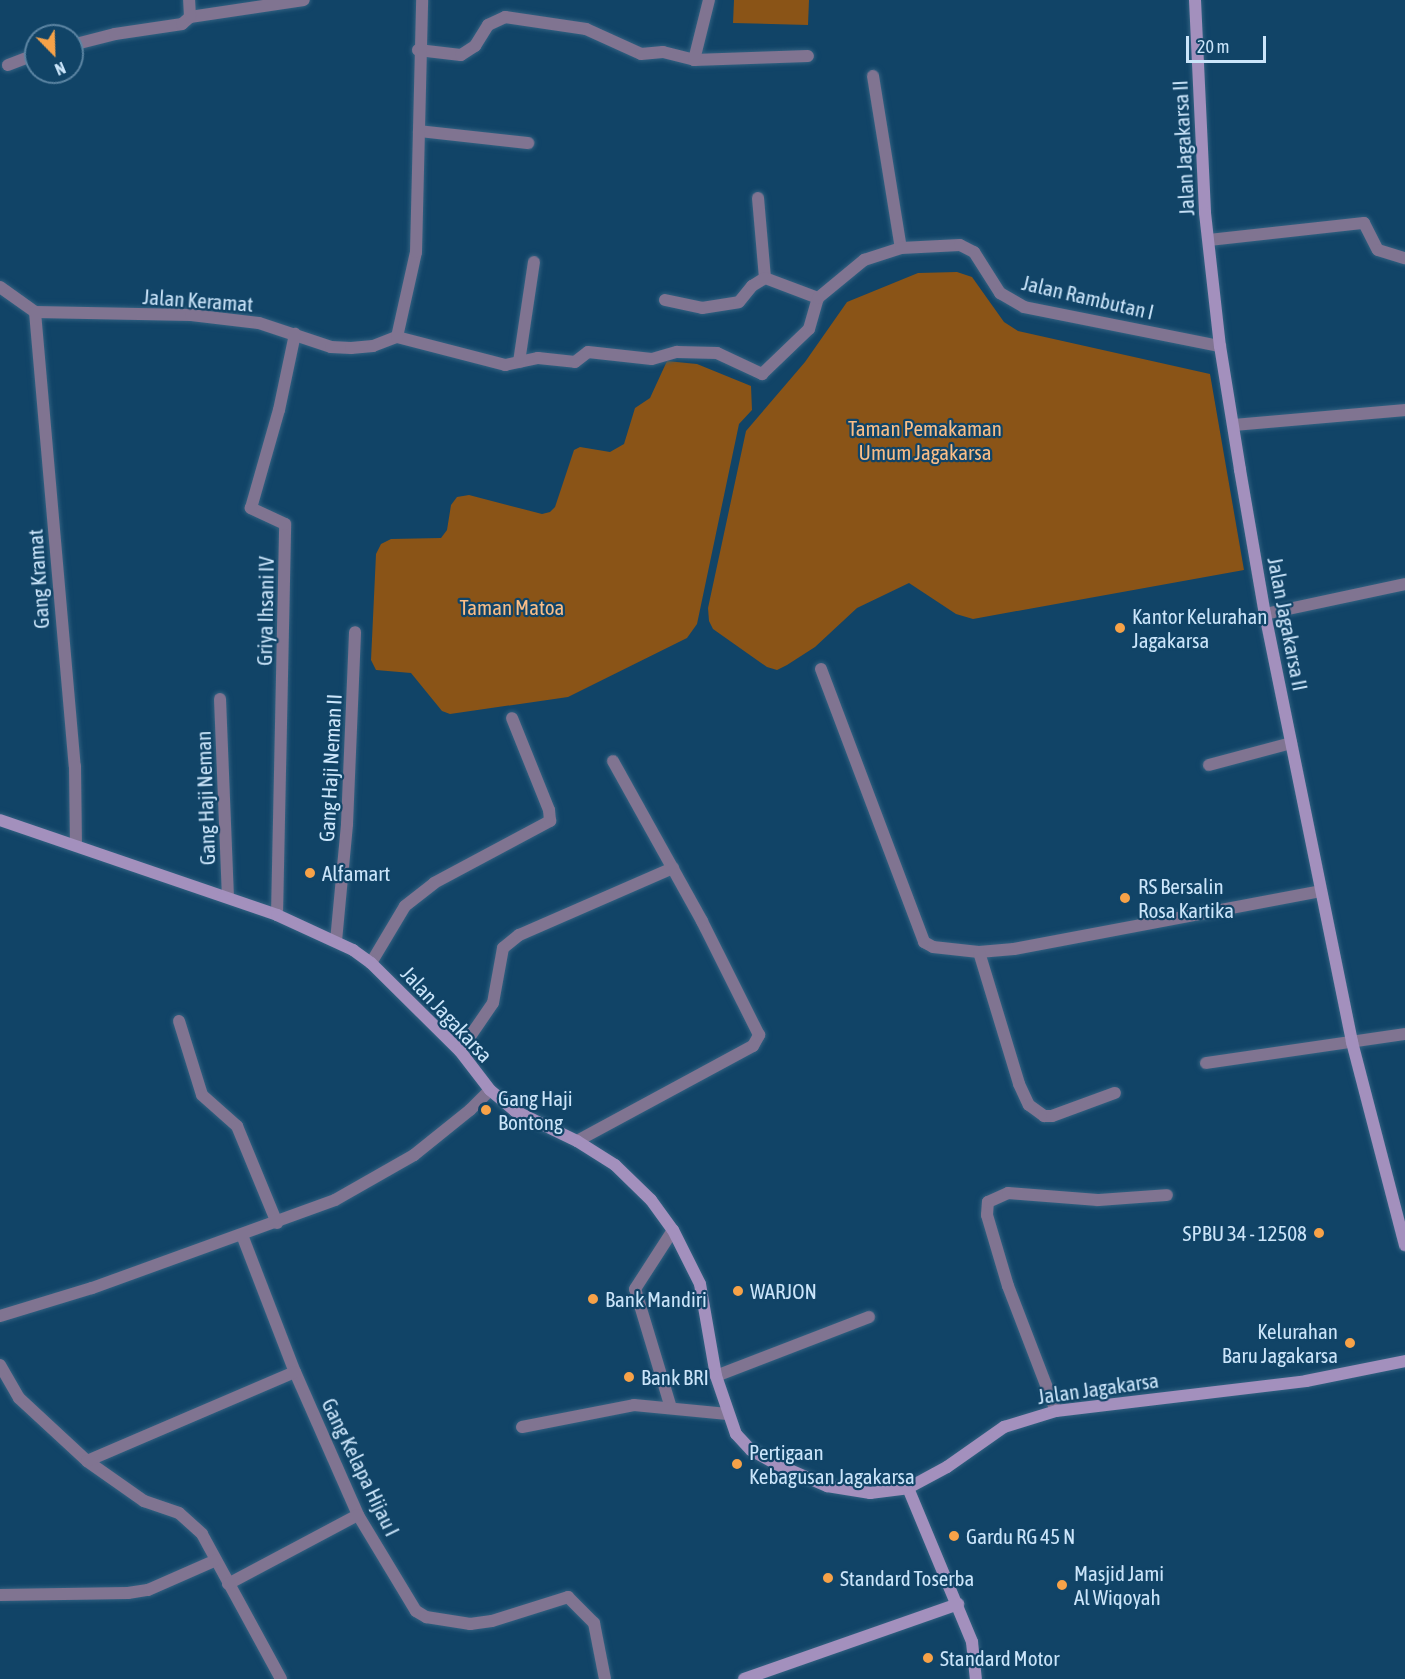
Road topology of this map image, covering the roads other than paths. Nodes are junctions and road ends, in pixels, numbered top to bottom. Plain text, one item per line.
1 (189, 0) edge
2 (304, 0) edge
3 (422, 0) edge
4 (709, 0) edge
5 (1195, 0) edge
6 (190, 17) junction
7 (84, 42) edge
8 (418, 50) junction
9 (808, 56) dead end
10 (24, 59) edge
11 (694, 60) junction
12 (8, 65) dead end
13 (873, 76) dead end
14 (418, 131) junction
15 (528, 142) dead end
16 (758, 198) dead end
17 (1209, 240) junction
18 (901, 248) junction
19 (1405, 258) edge
20 (534, 262) dead end
21 (765, 278) junction
22 (0, 287) edge
23 (818, 298) junction
24 (665, 300) dead end
25 (35, 312) junction
26 (295, 334) junction
27 (397, 337) junction
28 (1220, 346) junction
29 (519, 362) junction
30 (1405, 410) edge
31 (1234, 425) junction
32 (1405, 584) edge
33 (1265, 614) junction
34 (355, 632) dead end
35 (821, 669) dead end
36 (220, 699) dead end
37 (512, 718) dead end
38 (1291, 743) junction
39 (613, 761) dead end
40 (1209, 765) dead end
41 (0, 820) edge
42 (76, 843) junction
43 (673, 868) junction
44 (1322, 891) junction
45 (228, 897) junction
46 (277, 915) junction
47 (336, 941) junction
48 (979, 952) junction
49 (371, 963) junction
50 (179, 1021) dead end
51 (1405, 1034) edge
52 (1352, 1042) junction
53 (460, 1051) junction
54 (1206, 1064) dead end
55 (490, 1090) junction
56 (1115, 1093) dead end
57 (578, 1141) junction
58 (1167, 1195) dead end
59 (277, 1223) junction
60 (673, 1230) junction
61 (242, 1235) junction
62 (1405, 1245) edge
63 (0, 1316) edge
64 (869, 1317) dead end
65 (1405, 1361) edge
66 (0, 1365) edge
67 (295, 1372) junction
68 (716, 1376) junction
69 (671, 1408) junction
70 (1056, 1411) junction
71 (728, 1414) junction
72 (522, 1427) dead end
73 (87, 1461) junction
74 (908, 1488) junction
75 (358, 1515) junction
76 (216, 1560) junction
77 (228, 1584) junction
78 (0, 1595) edge
79 (958, 1604) junction
80 (281, 1679) edge
81 (605, 1679) edge
82 (744, 1679) edge
83 (976, 1679) edge

1 - 6 street
2 - 6 street
3 - 8 street
4 - 11 street
5 - 17 main road, Jalan Jagakarsa II
6 - 7 street
8 - 11 street
8 - 14 street
9 - 11 street
10 - 12 street
13 - 18 street
14 - 15 street
14 - 27 street
16 - 21 street
17 - 19 street
17 - 28 main road, Jalan Jagakarsa II
18 - 23 street, Jalan Rambutan I
18 - 28 street, Jalan Rambutan I
20 - 29 street
21 - 23 street
21 - 24 street
22 - 25 street
23 - 29 street
25 - 26 street, Jalan Keramat
25 - 42 street, Gang Kramat
26 - 27 street, Jalan Keramat
26 - 46 street, Griya Ihsani IV
27 - 29 street
28 - 31 main road, Jalan Jagakarsa II
30 - 31 street
31 - 33 main road, Jalan Jagakarsa II
32 - 33 street
33 - 38 main road, Jalan Jagakarsa II
34 - 47 street, Gang Haji Neman II
35 - 48 street
36 - 45 street, Gang Haji Neman
37 - 49 street
38 - 40 street
38 - 44 main road, Jalan Jagakarsa II
39 - 43 street
41 - 42 main road, Jalan Jagakarsa
42 - 45 main road, Jalan Jagakarsa
43 - 53 street
43 - 57 street
44 - 48 street
44 - 52 main road, Jalan Jagakarsa II
45 - 46 main road, Jalan Jagakarsa
46 - 47 main road, Jalan Jagakarsa
47 - 49 main road, Jalan Jagakarsa
48 - 56 street
49 - 53 main road, Jalan Jagakarsa
50 - 59 street
51 - 52 street
52 - 54 street
52 - 62 main road, Jalan Jagakarsa II
53 - 55 main road, Jalan Jagakarsa
55 - 57 main road, Jalan Jagakarsa
55 - 59 street
57 - 60 main road, Jalan Jagakarsa
58 - 70 street
59 - 61 street
60 - 68 main road, Jalan Jagakarsa
60 - 69 street
61 - 63 street
61 - 67 street, Gang Kelapa Hijau I
64 - 68 street
65 - 70 main road, Jalan Jagakarsa
66 - 73 street
67 - 73 street
67 - 75 street, Gang Kelapa Hijau I
68 - 71 main road, Jalan Jagakarsa
69 - 71 street
69 - 72 street
70 - 74 main road, Jalan Jagakarsa
71 - 74 main road, Jalan Jagakarsa
73 - 76 street
74 - 79 main road
75 - 77 street
75 - 81 street, Gang Kelapa Hijau I
76 - 77 street
76 - 78 street
77 - 80 street
79 - 82 main road
79 - 83 main road

